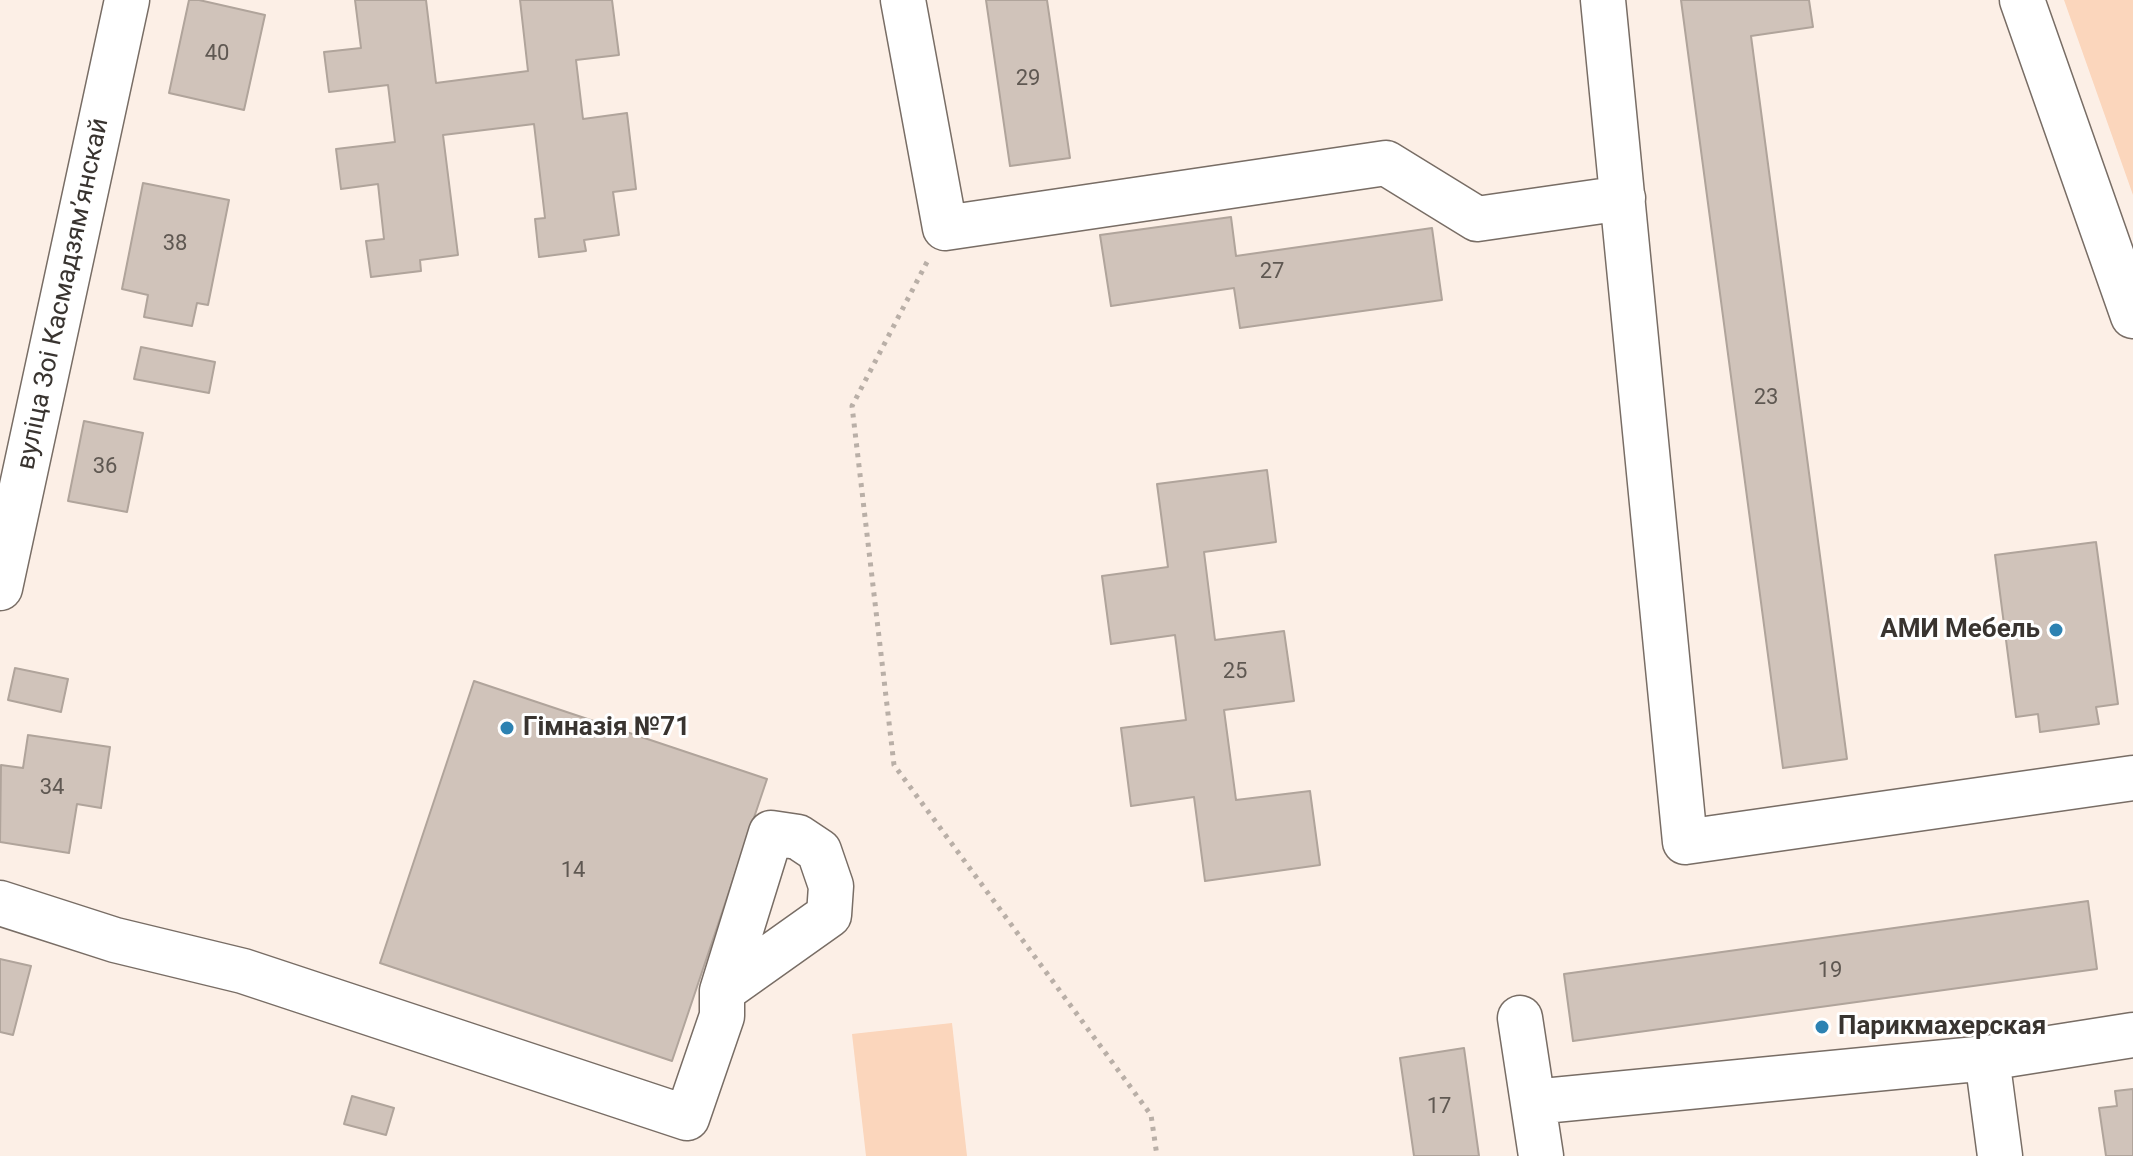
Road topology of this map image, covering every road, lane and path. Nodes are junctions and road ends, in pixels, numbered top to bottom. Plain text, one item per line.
1 (127, 0) edge
2 (903, 0) edge
3 (1603, 0) edge
4 (2022, 0) edge
5 (1623, 198) junction
6 (945, 228) junction
7 (2133, 316) edge
8 (0, 588) edge
9 (2133, 778) edge
10 (0, 903) edge
11 (722, 991) dead end
12 (1520, 1018) dead end
13 (2133, 1035) edge
14 (1987, 1058) junction
15 (1533, 1102) junction
16 (1157, 1156) edge
17 (1541, 1156) edge
18 (2000, 1156) edge

1 - 8 street, вуліца Зоі Касмадзямʼянскай
2 - 6 street
3 - 5 street
4 - 7 street
5 - 6 street
5 - 9 street
6 - 16 path
10 - 11 street
12 - 15 street
13 - 14 street
14 - 15 street
14 - 18 street
15 - 17 street

